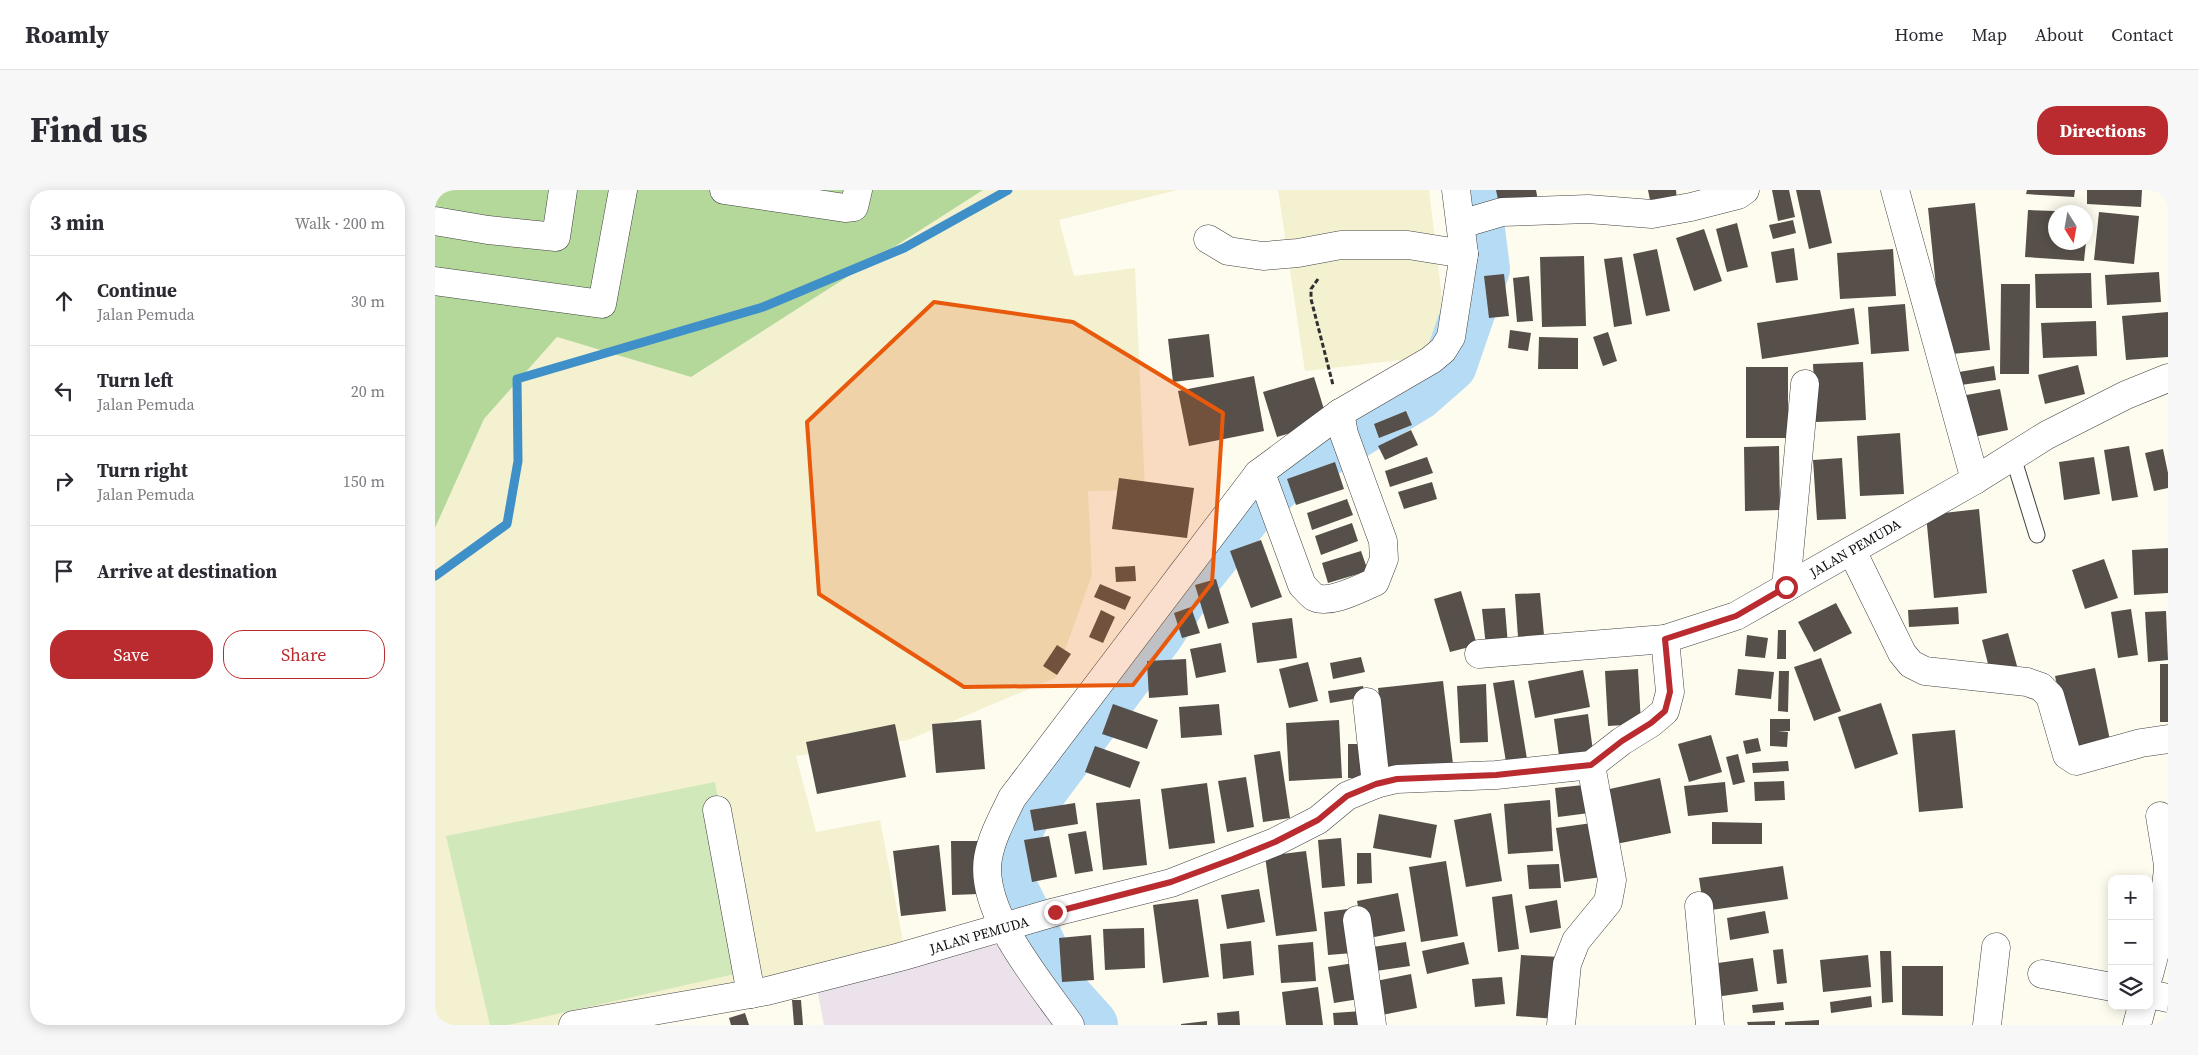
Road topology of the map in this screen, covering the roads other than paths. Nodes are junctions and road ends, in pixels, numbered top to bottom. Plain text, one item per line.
1 (563, 190) edge
2 (623, 190) edge
3 (724, 190) edge
4 (858, 190) edge
5 (1456, 190) edge
6 (1745, 190) edge
7 (1895, 190) edge
8 (435, 221) edge
9 (1465, 222) junction
10 (1208, 239) dead end
11 (1464, 254) junction
12 (435, 281) edge
13 (2168, 378) edge
14 (1805, 384) dead end
15 (1345, 433) junction
16 (2013, 457) junction
17 (1975, 480) junction
18 (1264, 485) junction
19 (2037, 535) dead end
20 (1852, 551) junction
21 (1786, 587) junction
22 (1665, 639) junction
23 (1479, 654) dead end
24 (1367, 702) dead end
25 (2168, 739) edge
26 (1591, 765) junction
27 (1376, 784) junction
28 (717, 810) dead end
29 (2159, 816) dead end
30 (2168, 865) edge
31 (2168, 869) edge
32 (1699, 906) dead end
33 (1357, 920) dead end
34 (1008, 927) junction
35 (2164, 930) edge
36 (1996, 947) dead end
37 (2152, 965) edge
38 (2042, 974) dead end
39 (2108, 986) edge
40 (751, 994) junction
41 (2153, 995) edge
42 (2168, 998) edge
43 (2141, 1010) edge
44 (573, 1025) edge
45 (1070, 1025) edge
46 (1372, 1025) edge
47 (1561, 1025) edge
48 (1710, 1025) edge
49 (1987, 1025) edge
50 (2137, 1025) edge

1 - 8 street
2 - 12 street
3 - 4 street
5 - 9 street
6 - 9 street
7 - 17 street
9 - 11 street
10 - 11 street
11 - 15 street
13 - 16 street, JALAN PEMUDA
14 - 21 street
15 - 18 street
15 - 18 street
16 - 17 street, JALAN PEMUDA
16 - 19 lane
17 - 20 street, JALAN PEMUDA
18 - 34 street
20 - 21 street, JALAN PEMUDA
20 - 25 street
21 - 22 street, JALAN PEMUDA
22 - 23 street, JALAN PEMUDA
22 - 26 street
24 - 27 street
26 - 27 street, JALAN PEMUDA
26 - 47 street
27 - 34 street, JALAN PEMUDA
28 - 40 street
29 - 30 street
31 - 35 street
32 - 48 street
33 - 46 street
34 - 40 street, JALAN PEMUDA
34 - 45 street
35 - 37 street
36 - 49 street
38 - 39 street
40 - 44 street, JALAN PEMUDA
41 - 42 street
43 - 50 street

